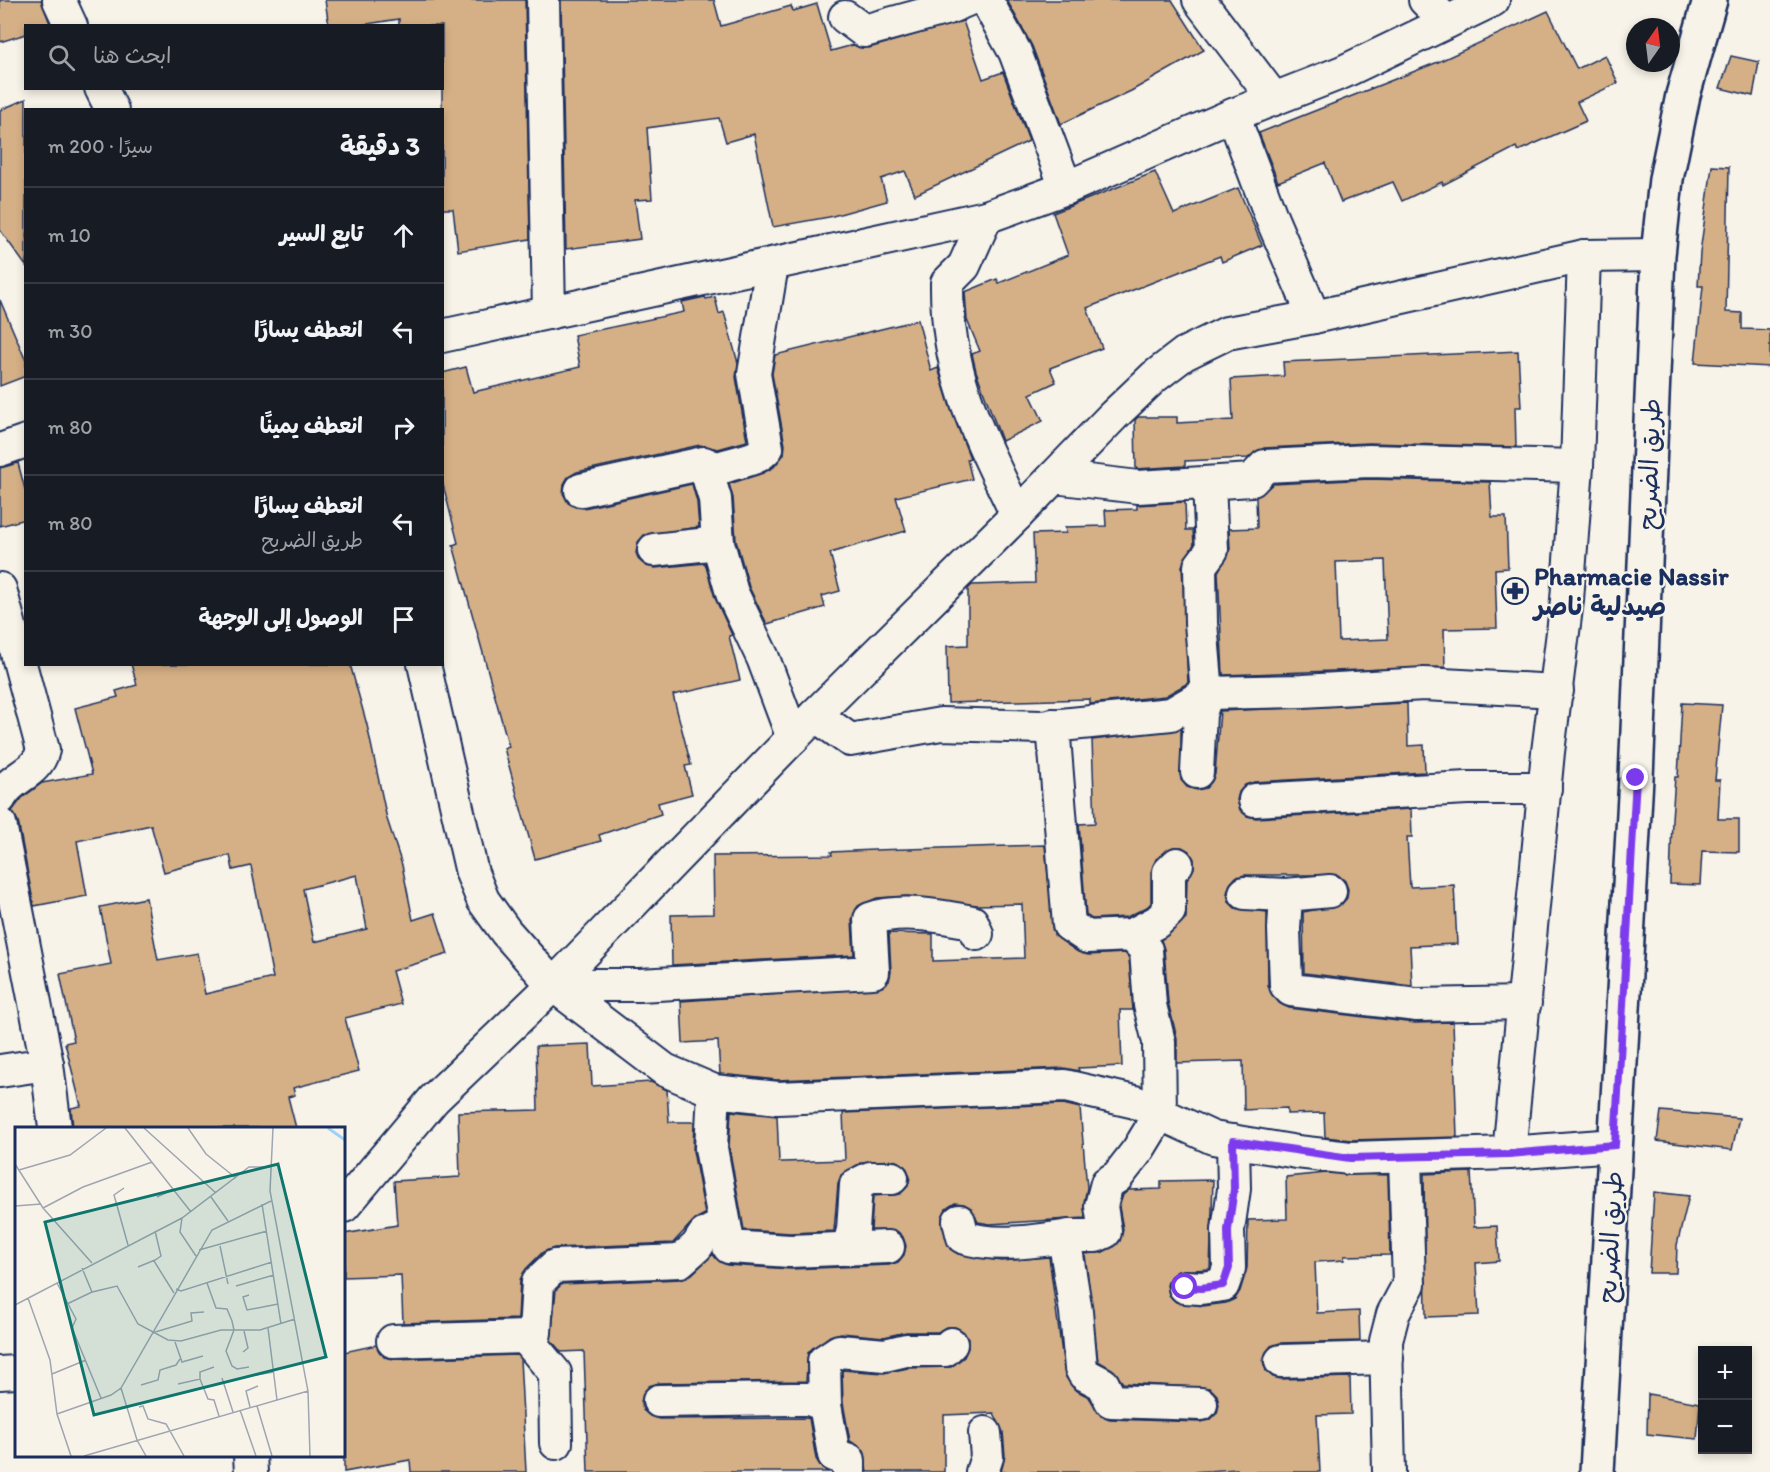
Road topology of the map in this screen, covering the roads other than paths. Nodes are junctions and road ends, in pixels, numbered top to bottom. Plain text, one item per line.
1 (59, 0) edge
2 (543, 0) edge
3 (967, 0) edge
4 (986, 0) edge
5 (1199, 0) edge
6 (1425, 0) edge
7 (1493, 0) edge
8 (1705, 1) edge
9 (845, 17) dead end
10 (1447, 22) junction
11 (70, 24) edge
12 (102, 90) edge
13 (1274, 99) junction
14 (111, 108) edge
15 (1233, 115) junction
16 (1066, 188) junction
17 (986, 217) junction
18 (1658, 255) junction
19 (1584, 256) junction
20 (772, 265) junction
21 (549, 312) junction
22 (1314, 317) junction
23 (444, 336) edge
24 (24, 442) edge
25 (0, 450) edge
26 (1577, 466) junction
27 (716, 468) junction
28 (1054, 477) junction
29 (1209, 483) junction
30 (581, 489) dead end
31 (1017, 515) junction
32 (718, 543) junction
33 (654, 550) dead end
34 (0, 589) edge
35 (17, 629) edge
36 (24, 662) edge
37 (25, 666) edge
38 (424, 666) edge
39 (1557, 691) junction
40 (1207, 693) junction
41 (815, 715) junction
42 (1053, 725) junction
43 (793, 738) junction
44 (1197, 772) dead end
45 (1545, 788) junction
46 (0, 798) edge
47 (1255, 800) dead end
48 (0, 824) edge
49 (1177, 864) dead end
50 (1330, 891) dead end
51 (1245, 893) dead end
52 (1286, 895) junction
53 (977, 934) dead end
54 (1132, 935) junction
55 (553, 985) junction
56 (1525, 1004) junction
57 (48, 1064) junction
58 (0, 1071) edge
59 (714, 1091) junction
60 (1160, 1114) junction
61 (55, 1127) edge
62 (1233, 1141) junction
63 (1615, 1145) junction
64 (1509, 1154) junction
65 (1405, 1158) junction
66 (892, 1178) dead end
67 (345, 1205) edge
68 (959, 1221) dead end
69 (723, 1225) junction
70 (1070, 1236) junction
71 (888, 1247) dead end
72 (848, 1249) junction
73 (1185, 1287) dead end
74 (525, 1337) junction
75 (393, 1341) dead end
76 (951, 1344) dead end
77 (1387, 1359) junction
78 (1281, 1361) dead end
79 (15, 1372) edge
80 (0, 1373) edge
81 (659, 1401) dead end
82 (1201, 1404) dead end
83 (825, 1405) junction
84 (985, 1433) dead end
85 (556, 1443) dead end
86 (250, 1457) edge
87 (251, 1472) edge
88 (849, 1472) edge
89 (982, 1472) edge
90 (1389, 1472) edge
91 (1597, 1472) edge

1 - 11 street
2 - 21 street
3 - 9 street
4 - 16 street
5 - 13 street
6 - 10 street
7 - 10 street
8 - 18 street, طريق الضريح
10 - 13 street
12 - 14 street
13 - 15 street
15 - 16 street
15 - 22 street
16 - 17 street
17 - 20 street
17 - 31 street
18 - 19 street
18 - 63 street, طريق الضريح
19 - 22 street
19 - 26 street
20 - 21 street
20 - 27 street
21 - 23 street
22 - 28 street
24 - 25 street
26 - 29 street
26 - 39 street
27 - 30 street
27 - 32 street
28 - 29 street
28 - 31 street
29 - 40 street
31 - 41 street
32 - 33 street
32 - 43 street
34 - 35 street
35 - 36 street
37 - 46 street
38 - 55 street
39 - 40 street
39 - 45 street
40 - 42 street
40 - 44 street
41 - 42 street
41 - 43 street
42 - 54 street
43 - 55 street
45 - 47 street
45 - 56 street
48 - 57 street
49 - 54 street
50 - 52 street
51 - 52 street
52 - 56 street
53 - 55 street
54 - 60 street
55 - 59 street
55 - 67 street
56 - 64 street
57 - 58 street
57 - 61 street
59 - 60 street
59 - 69 street
60 - 62 street
60 - 70 street
62 - 65 street
62 - 73 street
63 - 64 street
63 - 91 street, طريق الضريح
64 - 65 street
65 - 77 street
66 - 72 street
68 - 70 street
69 - 72 street
69 - 74 street
70 - 82 street
71 - 72 street
74 - 75 street
74 - 85 street
76 - 83 street
77 - 78 street
77 - 90 street
79 - 80 street
81 - 83 street
83 - 88 street
84 - 89 street
86 - 87 street

